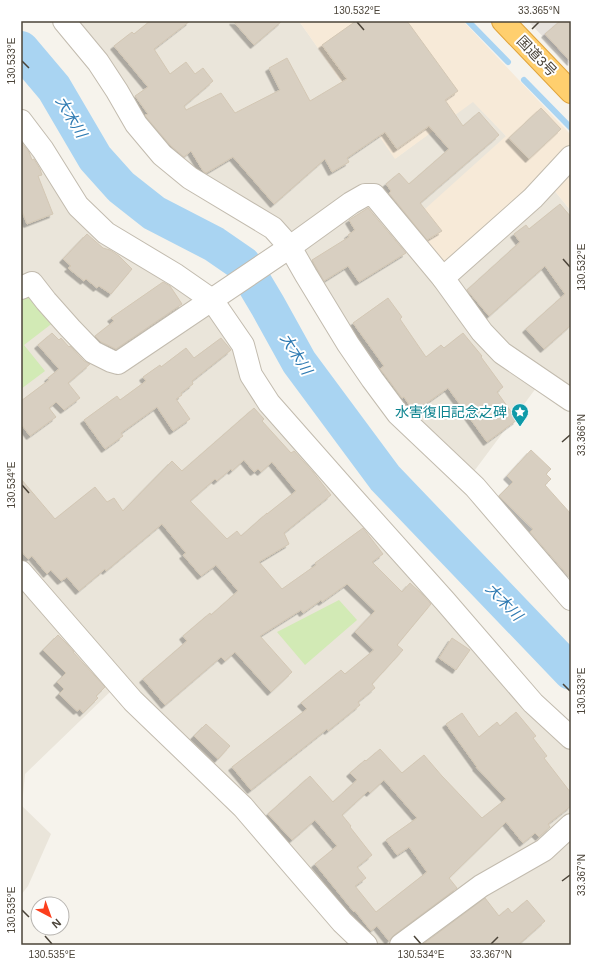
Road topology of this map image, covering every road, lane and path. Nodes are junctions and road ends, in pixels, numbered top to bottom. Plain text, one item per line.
1 (64, 21) edge
2 (503, 21) edge
3 (571, 92) edge
4 (21, 120) edge
5 (571, 157) edge
6 (290, 247) junction
7 (444, 278) junction
8 (21, 288) edge
9 (212, 300) junction
10 (571, 400) edge
11 (21, 572) edge
12 (571, 599) edge
13 (571, 738) edge
14 (571, 825) edge
15 (366, 945) edge
16 (401, 945) edge

1 - 6 street
2 - 3 highway, 国道3号
4 - 9 street
5 - 7 street
6 - 7 street
6 - 9 street
6 - 12 street
7 - 10 street
8 - 9 street
9 - 13 street
11 - 15 street
14 - 16 street

